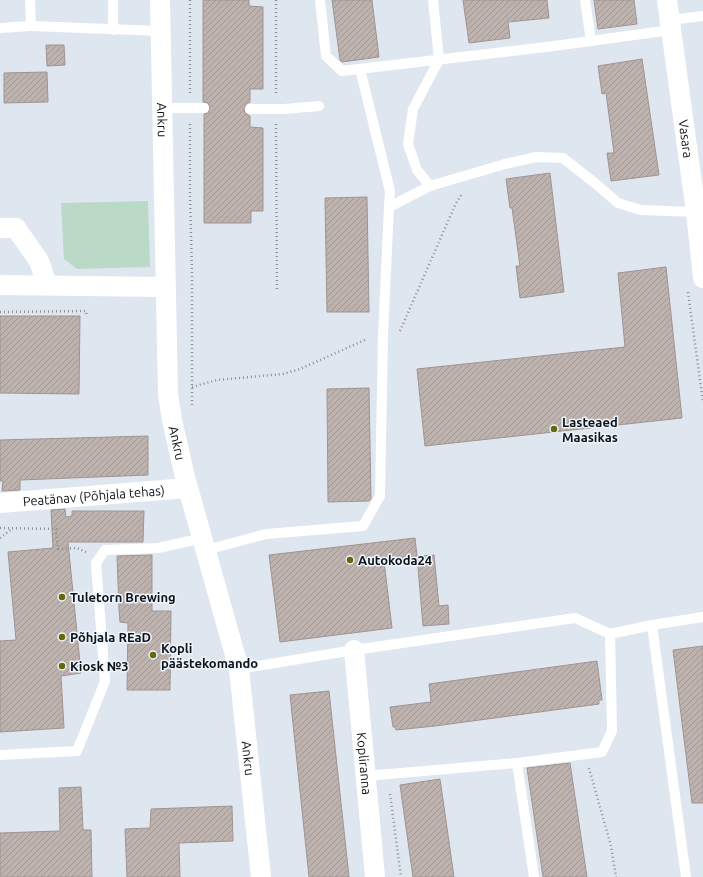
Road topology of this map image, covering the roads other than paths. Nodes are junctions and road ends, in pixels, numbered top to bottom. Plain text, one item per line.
1 (30, 0) edge
2 (113, 0) edge
3 (160, 0) edge
4 (320, 0) edge
5 (433, 0) edge
6 (585, 0) edge
7 (667, 0) edge
8 (703, 16) edge
9 (670, 25) junction
10 (31, 26) junction
11 (0, 28) edge
12 (113, 30) junction
13 (161, 31) junction
14 (591, 41) junction
15 (439, 60) junction
16 (360, 69) junction
17 (319, 106) dead end
18 (162, 108) junction
19 (204, 108) dead end
20 (250, 109) dead end
21 (430, 186) junction
22 (389, 207) junction
23 (699, 212) edge
24 (0, 228) edge
25 (703, 278) edge
26 (0, 285) edge
27 (47, 285) junction
28 (165, 287) junction
29 (188, 488) junction
30 (0, 503) edge
31 (204, 544) junction
32 (703, 617) edge
33 (652, 625) junction
34 (610, 634) junction
35 (354, 650) junction
36 (239, 669) junction
37 (0, 755) edge
38 (517, 763) junction
39 (366, 776) junction
40 (261, 877) edge
41 (375, 877) edge
42 (534, 877) edge
43 (686, 877) edge

1 - 10 lane
2 - 12 lane
3 - 13 street, Ankru
4 - 16 lane
5 - 15 lane
6 - 14 lane
7 - 9 street, Vasara
8 - 9 lane
9 - 14 lane
9 - 23 street, Vasara
10 - 11 lane
10 - 12 lane
12 - 13 lane
13 - 18 street, Ankru
14 - 15 lane
15 - 16 lane
15 - 21 lane
16 - 22 lane
17 - 20 lane
18 - 19 lane
18 - 28 street, Ankru
21 - 22 lane
21 - 23 lane
22 - 31 lane
23 - 25 street, Vasara
24 - 27 street
26 - 27 street
27 - 28 street
28 - 29 street, Ankru
29 - 30 street, Peatänav (Põhjala tehas)
29 - 31 street, Ankru
31 - 36 street, Ankru
31 - 37 lane
32 - 33 lane
33 - 34 lane
33 - 43 lane
34 - 35 lane
34 - 38 lane
35 - 36 lane
35 - 39 street, Kopliranna
36 - 40 street, Ankru
38 - 39 lane
38 - 42 lane
39 - 41 street, Kopliranna

